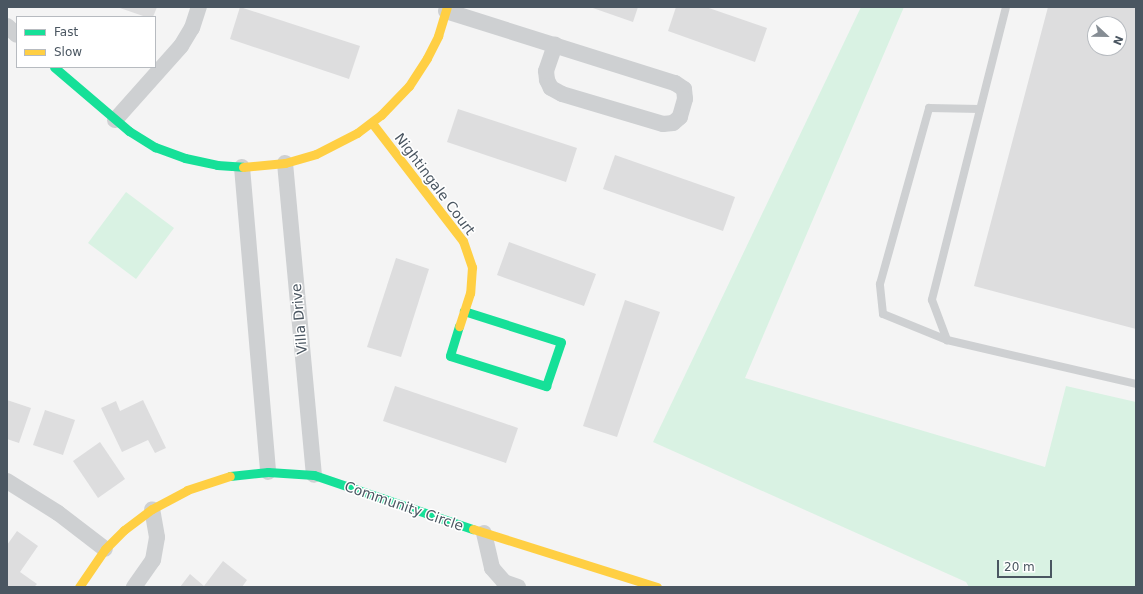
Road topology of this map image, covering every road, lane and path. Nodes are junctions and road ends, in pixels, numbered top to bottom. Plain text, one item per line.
1 (199, 7) edge
2 (1006, 7) edge
3 (447, 9) edge
4 (7, 26) edge
5 (16, 34) edge
6 (555, 45) junction
7 (55, 68) edge
8 (980, 109) junction
9 (115, 120) junction
10 (372, 123) junction
11 (285, 163) junction
12 (242, 167) junction
13 (464, 311) junction
14 (947, 340) junction
15 (1136, 384) edge
16 (268, 472) junction
17 (314, 475) junction
18 (7, 481) edge
19 (152, 509) junction
20 (484, 533) junction
21 (105, 549) junction
22 (78, 587) edge
23 (134, 587) edge
24 (518, 587) edge
25 (657, 587) edge

1 - 9 street
2 - 8 lane
3 - 6 street
3 - 10 street
4 - 5 street
6 - 6 street
7 - 9 street
8 - 14 lane
8 - 14 lane
9 - 12 street
10 - 11 street
10 - 13 street, Nightingale Court
11 - 12 street
11 - 17 street, Villa Drive
12 - 16 street
13 - 13 street, Nightingale Court
14 - 15 lane
16 - 17 street, Community Circle
16 - 19 street, Community Circle
17 - 20 street, Community Circle
18 - 21 street
19 - 21 street, Community Circle
19 - 23 street
20 - 24 street
20 - 25 street, Community Circle
21 - 22 street, Community Circle

